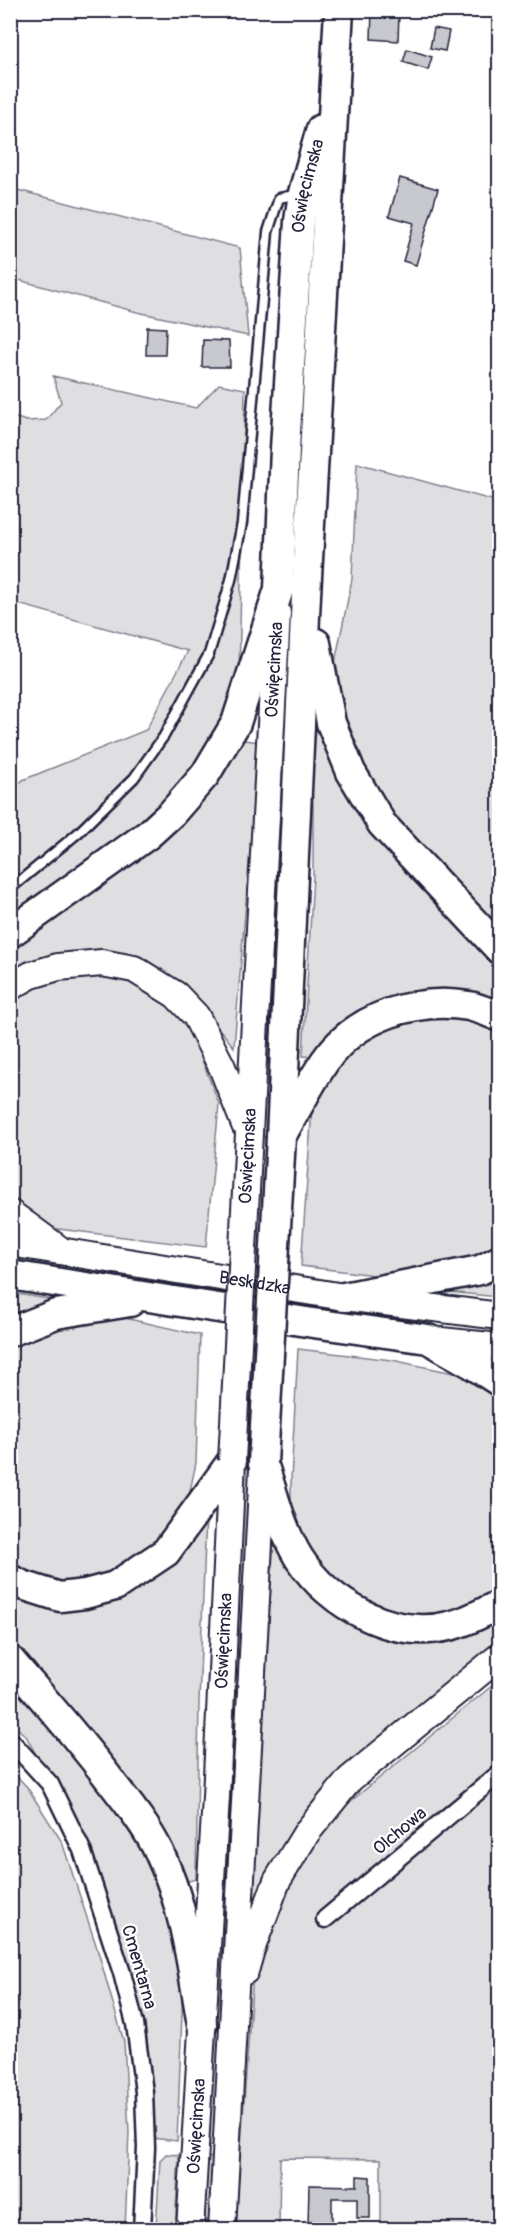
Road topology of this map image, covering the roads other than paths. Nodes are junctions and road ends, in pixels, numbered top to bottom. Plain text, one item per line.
1 (339, 10) edge
2 (334, 87) junction
3 (303, 193) junction
4 (279, 589) junction
5 (306, 595) junction
6 (10, 889) edge
7 (10, 933) edge
8 (500, 950) edge
9 (10, 987) edge
10 (500, 1017) edge
11 (249, 1133) junction
12 (281, 1137) junction
13 (10, 1213) edge
14 (10, 1244) edge
15 (64, 1252) junction
16 (500, 1260) edge
17 (10, 1275) edge
18 (344, 1297) junction
19 (156, 1298) junction
20 (500, 1316) edge
21 (10, 1332) edge
22 (428, 1340) junction
23 (500, 1347) edge
24 (500, 1382) edge
25 (232, 1461) junction
26 (263, 1463) junction
27 (10, 1579) edge
28 (500, 1604) edge
29 (500, 1656) edge
30 (10, 1660) edge
31 (10, 1740) edge
32 (500, 1773) edge
33 (325, 1919) dead end
34 (233, 2018) junction
35 (202, 2025) junction
36 (142, 2229) edge
37 (190, 2229) edge
38 (222, 2229) edge

1 - 2 highway, Oświęcimska
2 - 3 highway, Oświęcimska
2 - 5 highway, Oświęcimska
3 - 4 highway, Oświęcimska
3 - 6 lane
4 - 7 highway
4 - 11 main road, Oświęcimska
5 - 8 highway
5 - 12 highway, Oświęcimska
9 - 11 main road
10 - 12 highway
11 - 25 main road, Oświęcimska, bridge
12 - 26 highway, Oświęcimska, bridge
13 - 15 main road
14 - 15 main road, Beskidzka
15 - 18 main road, Beskidzka
16 - 18 highway
17 - 19 highway, Beskidzka
18 - 20 main road, Beskidzka
19 - 21 highway
19 - 22 highway, Beskidzka
22 - 23 main road, Beskidzka
22 - 24 highway
25 - 27 highway
25 - 35 main road, Oświęcimska
26 - 28 highway
26 - 34 main road, Oświęcimska
29 - 34 main road
30 - 35 highway
31 - 36 street, Cmentarna
32 - 33 street, Olchowa
34 - 38 main road, Oświęcimska
35 - 37 main road, Oświęcimska

